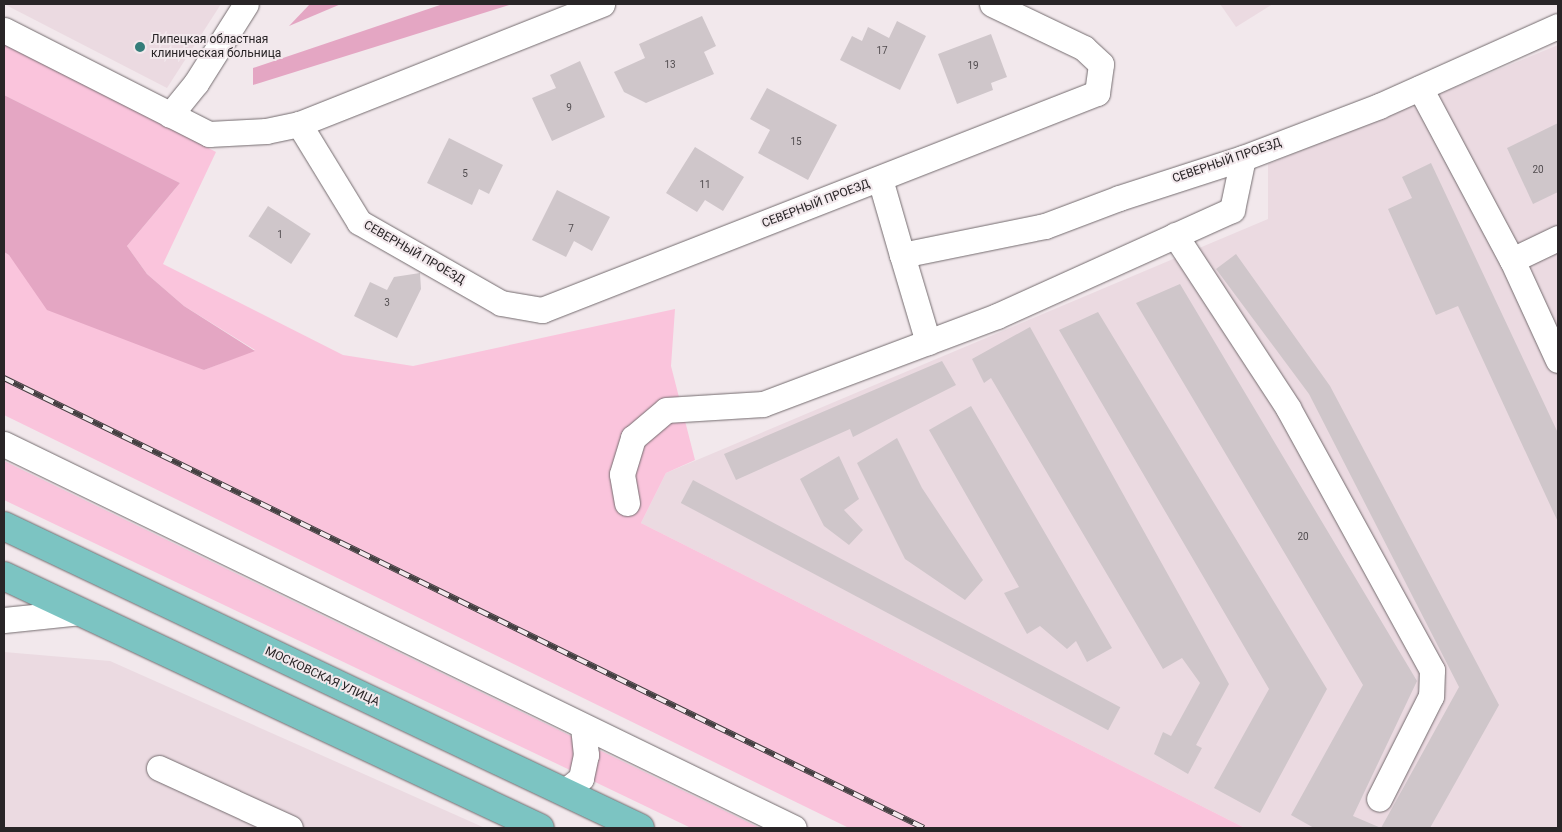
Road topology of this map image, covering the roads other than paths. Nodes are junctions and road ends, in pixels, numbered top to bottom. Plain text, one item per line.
1 (246, 4) edge
2 (602, 4) edge
3 (992, 4) edge
4 (1558, 26) edge
5 (4, 30) edge
6 (1420, 88) junction
7 (170, 115) junction
8 (299, 124) junction
9 (1243, 158) junction
10 (880, 179) junction
11 (1175, 235) junction
12 (1558, 238) edge
13 (902, 255) junction
14 (1512, 260) junction
15 (928, 342) junction
16 (1558, 360) edge
17 (4, 444) edge
18 (627, 503) dead end
19 (4, 526) edge
20 (4, 576) edge
21 (81, 612) junction
22 (4, 620) edge
23 (583, 727) junction
24 (159, 768) dead end
25 (564, 792) junction
26 (1379, 799) dead end
27 (290, 828) edge
28 (540, 828) edge
29 (640, 828) edge
30 (794, 828) edge

1 - 7 street
2 - 8 street
3 - 10 street, СЕВЕРНЫЙ ПРОЕЗД
4 - 6 street, СЕВЕРНЫЙ ПРОЕЗД
5 - 7 street
6 - 9 street, СЕВЕРНЫЙ ПРОЕЗД
6 - 14 street
7 - 8 street
8 - 10 street, СЕВЕРНЫЙ ПРОЕЗД
9 - 11 street
9 - 13 street, СЕВЕРНЫЙ ПРОЕЗД
10 - 13 street, СЕВЕРНЫЙ ПРОЕЗД
11 - 15 street
11 - 26 street
12 - 14 street
13 - 15 street
14 - 16 street
15 - 18 street
17 - 23 street
19 - 25 main road, МОСКОВСКАЯ УЛИЦА
20 - 21 main road
21 - 22 street
21 - 28 main road
23 - 25 street
23 - 30 street
24 - 27 street
25 - 29 main road, МОСКОВСКАЯ УЛИЦА

